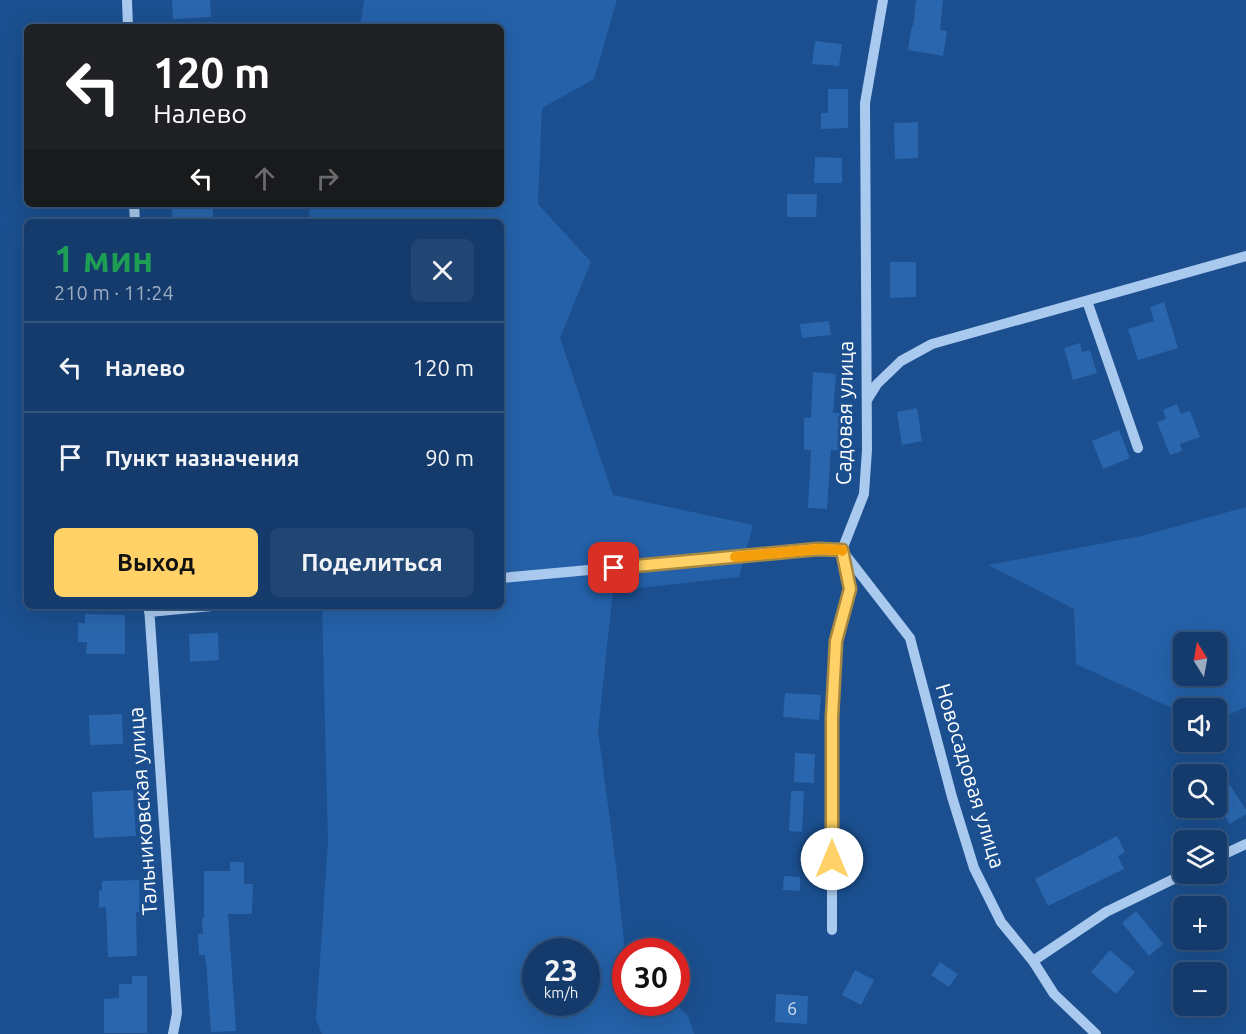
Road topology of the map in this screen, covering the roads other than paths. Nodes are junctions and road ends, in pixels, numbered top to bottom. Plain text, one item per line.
1 (127, 0) edge
2 (883, 0) edge
3 (128, 24) edge
4 (1246, 256) edge
5 (1087, 301) junction
6 (867, 401) junction
7 (1138, 448) dead end
8 (842, 550) junction
9 (504, 579) edge
10 (149, 609) edge
11 (1246, 844) edge
12 (1227, 853) edge
13 (1173, 879) edge
14 (832, 930) dead end
15 (1034, 961) junction
16 (173, 1034) edge
17 (1096, 1034) edge

1 - 3 street
2 - 6 street, Садовая улица
4 - 5 street
5 - 6 street
5 - 7 street
6 - 8 street, Садовая улица
8 - 9 street
8 - 14 street
8 - 15 street, Новосадовая улица
10 - 16 street, Тальниковская улица
11 - 12 street
13 - 15 street
15 - 17 street, Новосадовая улица

